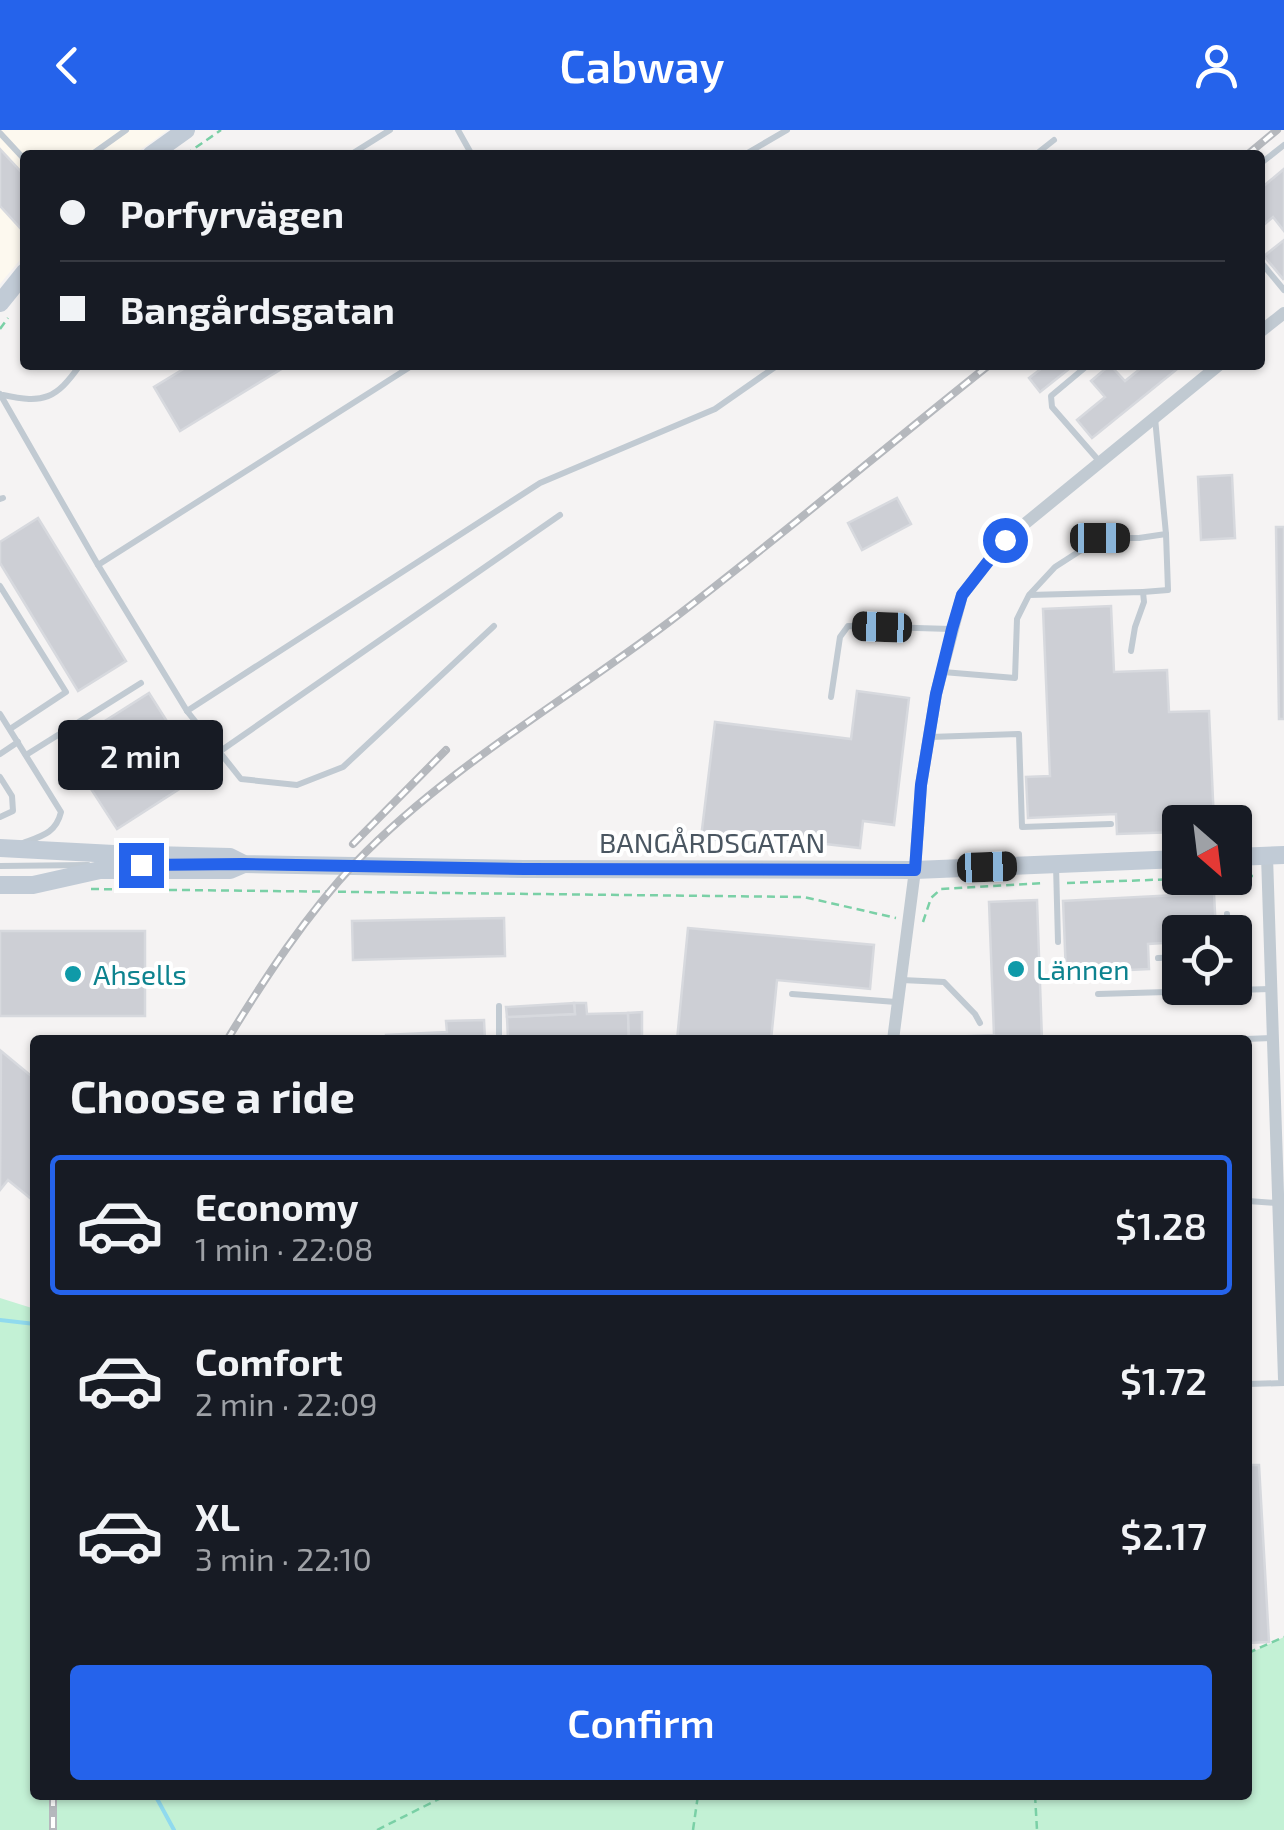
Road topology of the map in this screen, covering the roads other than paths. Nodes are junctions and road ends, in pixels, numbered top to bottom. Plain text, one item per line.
1 (126, 130) edge
2 (390, 130) edge
3 (787, 130) edge
4 (0, 133) edge
5 (174, 133) edge
6 (1054, 140) dead end
7 (98, 150) edge
8 (155, 150) edge
9 (358, 150) edge
10 (753, 150) edge
11 (1041, 150) edge
12 (20, 155) edge
13 (1265, 267) edge
14 (20, 278) edge
15 (1284, 290) edge
16 (0, 303) edge
17 (77, 370) edge
18 (405, 370) edge
19 (771, 370) edge
20 (1082, 370) edge
21 (1213, 370) edge
22 (1, 395) edge
23 (1155, 417) junction
24 (1100, 462) junction
25 (560, 515) dead end
26 (1166, 534) junction
27 (98, 565) junction
28 (0, 586) edge
29 (1143, 592) junction
30 (1029, 595) junction
31 (494, 626) dead end
32 (952, 629) junction
33 (1131, 651) dead end
34 (942, 672) junction
35 (142, 683) dead end
36 (831, 698) dead end
37 (187, 712) junction
38 (0, 714) edge
39 (10, 729) junction
40 (929, 737) junction
41 (18, 742) junction
42 (220, 752) junction
43 (0, 754) edge
44 (26, 756) junction
45 (0, 777) edge
46 (0, 817) edge
47 (1110, 824) dead end
48 (1, 854) edge
49 (1276, 856) edge
50 (1162, 862) edge
51 (244, 864) junction
52 (915, 870) junction
53 (1056, 874) junction
54 (0, 885) edge
55 (1058, 942) dead end
56 (1158, 958) dead end
57 (1162, 958) edge
58 (1277, 968) edge
59 (901, 980) junction
60 (1252, 988) edge
61 (1272, 988) junction
62 (1162, 992) edge
63 (792, 994) dead end
64 (1098, 994) dead end
65 (898, 1002) junction
66 (498, 1006) dead end
67 (980, 1023) dead end
68 (1277, 1033) edge
69 (499, 1035) edge
70 (894, 1035) edge
71 (1252, 1037) edge
72 (1252, 1202) edge
73 (1280, 1209) edge
74 (1282, 1250) edge
75 (1284, 1381) edge
76 (1252, 1384) edge

1 - 7 lane
2 - 9 lane
3 - 10 lane
4 - 12 lane
5 - 8 main road
6 - 11 lane
13 - 15 lane
14 - 16 main road
17 - 22 lane
18 - 27 lane
19 - 37 lane
20 - 24 lane
21 - 23 street
22 - 27 lane
23 - 24 street
23 - 26 lane
24 - 32 street
25 - 42 lane
26 - 29 lane
26 - 30 lane
27 - 37 lane
28 - 39 lane
29 - 30 lane
29 - 33 lane
30 - 34 lane
31 - 42 lane
32 - 34 street
32 - 36 lane
34 - 40 street
35 - 44 lane
37 - 42 lane
38 - 39 lane
39 - 41 lane
40 - 47 lane
40 - 52 street
41 - 43 lane
41 - 44 lane
44 - 48 lane
45 - 46 lane
48 - 51 main road, BANGÅRDSGATAN
49 - 58 street
50 - 53 main road, BANGÅRDSGATAN
51 - 52 main road, BANGÅRDSGATAN
51 - 54 main road, BANGÅRDSGATAN
52 - 53 main road, BANGÅRDSGATAN
52 - 59 street
53 - 55 lane
56 - 57 lane
58 - 61 street
59 - 65 street
59 - 67 lane
60 - 61 lane
61 - 68 street
62 - 64 lane
63 - 65 lane
65 - 70 street
66 - 69 lane
68 - 71 lane
68 - 73 street
72 - 73 lane
73 - 74 street
74 - 75 street
75 - 76 lane

